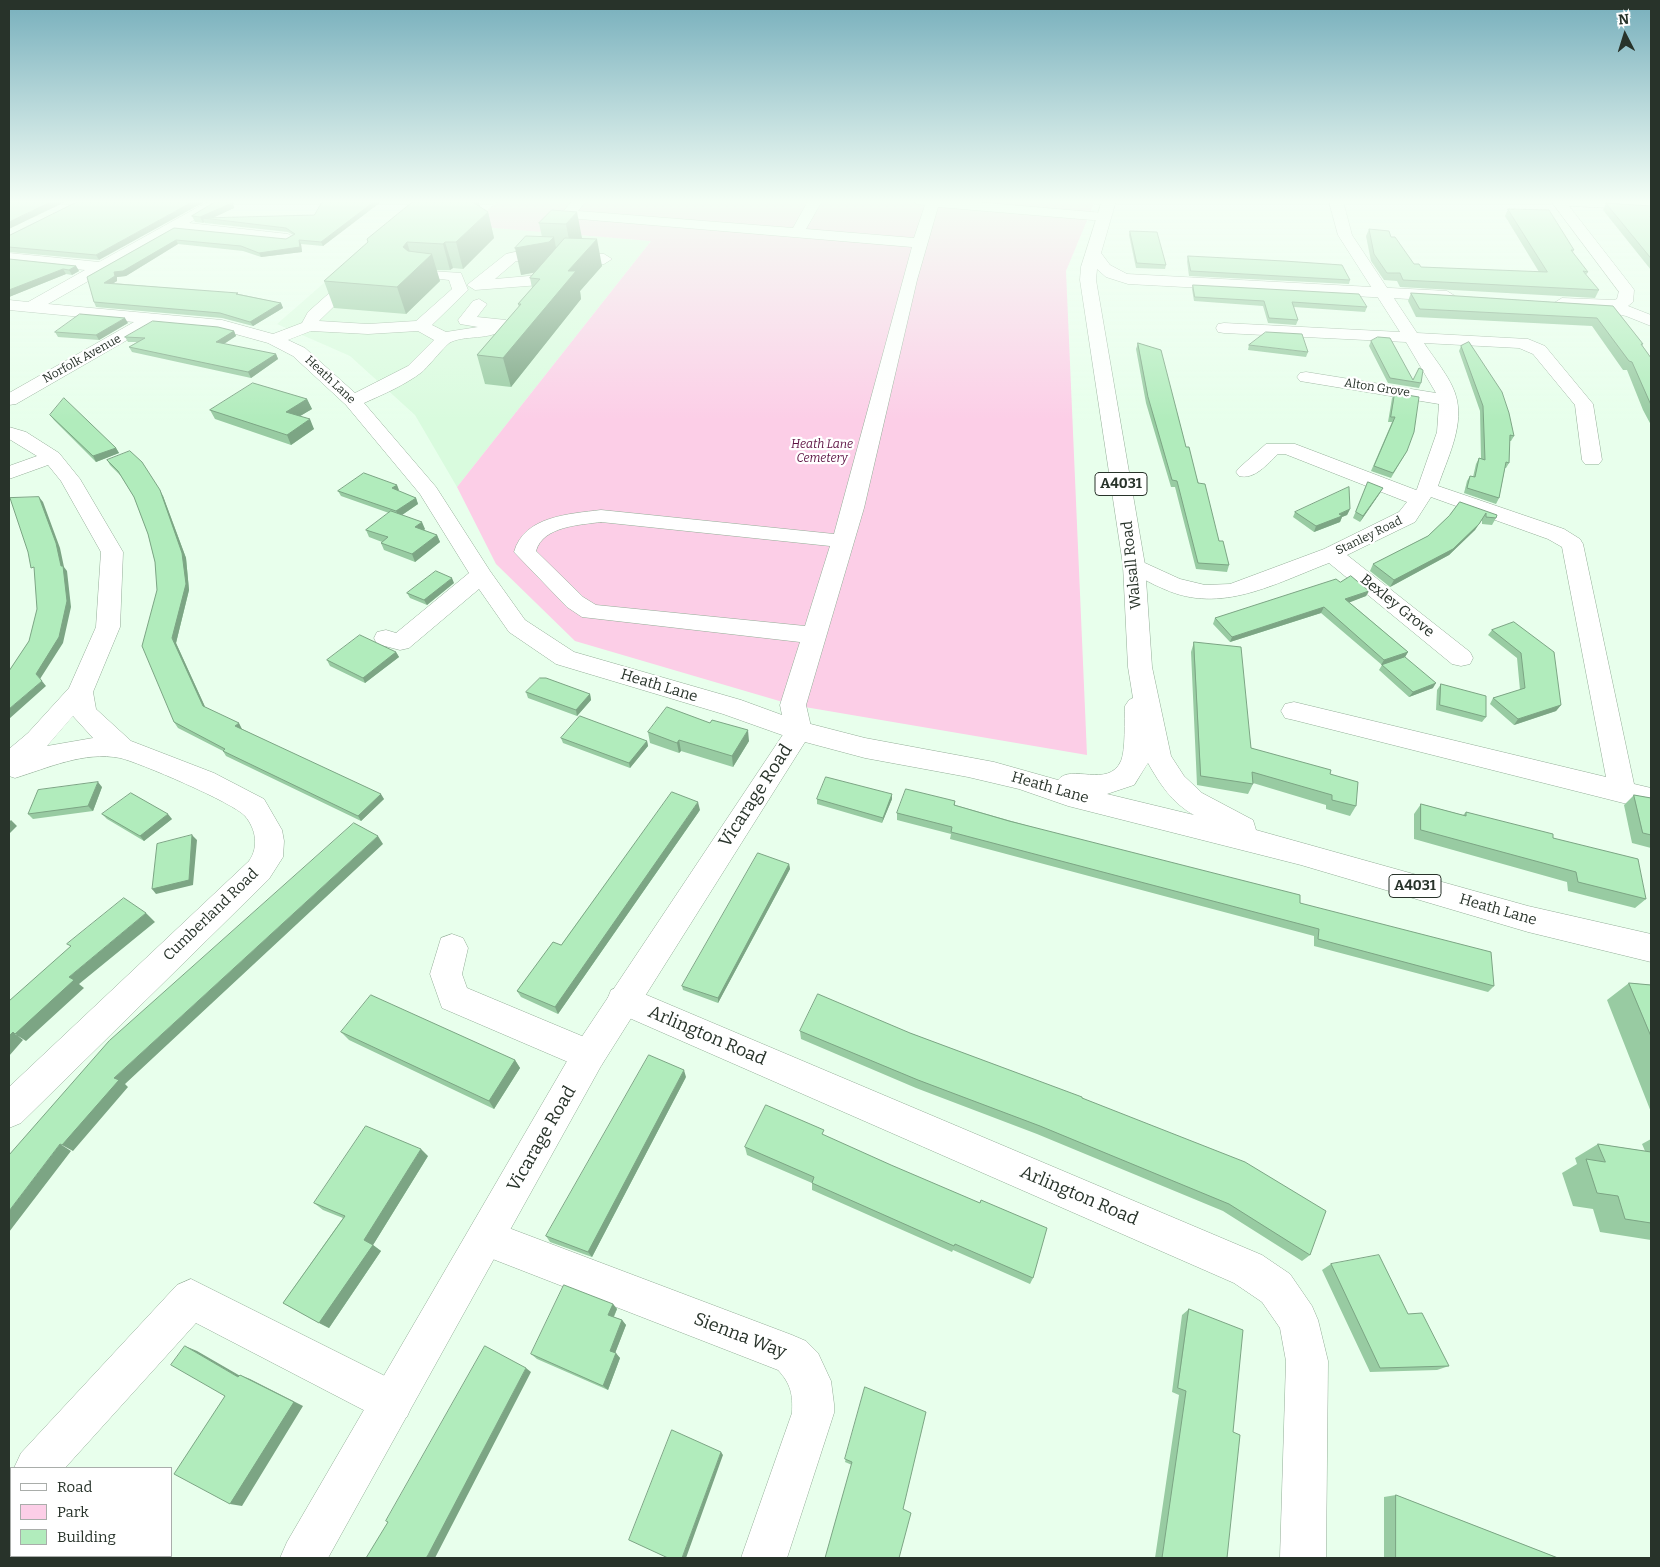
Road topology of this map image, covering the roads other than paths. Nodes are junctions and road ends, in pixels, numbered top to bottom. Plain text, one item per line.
1 (88, 274) edge
2 (360, 274) edge
3 (434, 274) edge
4 (491, 274) edge
5 (912, 274) edge
6 (1088, 274) edge
7 (1110, 274) edge
8 (1371, 274) edge
9 (1614, 274) edge
10 (1128, 279) junction
11 (540, 280) edge
12 (479, 284) junction
13 (460, 290) junction
14 (1626, 290) junction
15 (1383, 292) junction
16 (1461, 297) edge
17 (1091, 302) junction
18 (1549, 302) edge
19 (479, 304) dead end
20 (9, 305) edge
21 (1598, 305) junction
22 (31, 307) junction
23 (155, 317) junction
24 (1651, 320) edge
25 (309, 326) junction
26 (421, 326) junction
27 (1224, 328) dead end
28 (1410, 336) junction
29 (444, 338) junction
30 (274, 339) junction
31 (1306, 377) dead end
32 (9, 400) edge
33 (1448, 400) junction
34 (353, 401) junction
35 (9, 433) edge
36 (52, 458) junction
37 (1592, 460) dead end
38 (1246, 472) dead end
39 (9, 473) edge
40 (1423, 494) junction
41 (843, 541) junction
42 (1332, 554) junction
43 (1134, 565) junction
44 (481, 575) junction
45 (814, 635) junction
46 (386, 638) dead end
47 (1461, 658) dead end
48 (1140, 667) junction
49 (80, 692) junction
50 (1294, 711) dead end
51 (799, 731) junction
52 (122, 748) junction
53 (9, 764) edge
54 (9, 770) edge
55 (1040, 784) junction
56 (1622, 791) junction
57 (1651, 798) edge
58 (1302, 854) junction
59 (1528, 918) junction
60 (452, 948) dead end
61 (1651, 948) edge
62 (1651, 968) edge
63 (623, 1000) junction
64 (589, 1055) junction
65 (9, 1111) edge
66 (485, 1238) junction
67 (392, 1402) junction
68 (37, 1467) edge
69 (303, 1558) edge
70 (764, 1558) edge
71 (1303, 1558) edge

1 - 22 street
2 - 25 street
3 - 13 street
4 - 12 street
5 - 41 street
6 - 17 street, Walsall Road / A4031
7 - 10 street
8 - 15 street, Stanley Road
9 - 14 street
10 - 15 street
10 - 17 street
11 - 12 street
12 - 13 street
13 - 26 street
14 - 21 street
14 - 24 street
15 - 16 street
15 - 28 street, Stanley Road
17 - 43 street, Walsall Road / A4031
18 - 21 street
19 - 29 street
20 - 22 street, Heath Lane
21 - 24 street
22 - 23 street, Heath Lane
23 - 30 street, Heath Lane
23 - 32 street, Norfolk Avenue
25 - 26 street
25 - 30 street
26 - 29 street
27 - 28 street
28 - 33 street, Stanley Road
28 - 37 street
29 - 34 street
30 - 34 street, Heath Lane
31 - 33 street, Alton Grove
33 - 40 street, Stanley Road
34 - 44 street, Heath Lane
35 - 36 street
36 - 39 street
36 - 49 street
38 - 40 street
40 - 42 street, Stanley Road
40 - 56 street
41 - 45 street
41 - 45 street
42 - 43 street, Stanley Road
42 - 47 street, Bexley Grove
43 - 48 street, Walsall Road / A4031
44 - 46 street
44 - 51 street, Heath Lane
45 - 51 street
48 - 55 street
48 - 58 street, Walsall Road / A4031
49 - 52 street, Cumberland Road
49 - 53 street
50 - 56 street
51 - 55 street, Heath Lane
51 - 63 street, Vicarage Road
52 - 54 street, Cumberland Road
52 - 65 street, Cumberland Road
55 - 58 street, Heath Lane
56 - 57 street
58 - 59 street, Heath Lane / A4031
59 - 61 street, Heath Lane / A4031
59 - 62 street
60 - 64 street
63 - 64 street, Vicarage Road
63 - 71 street, Arlington Road
64 - 66 street, Vicarage Road
66 - 67 street, Vicarage Road
66 - 70 street, Sienna Way
67 - 68 street
67 - 69 street, Vicarage Road

